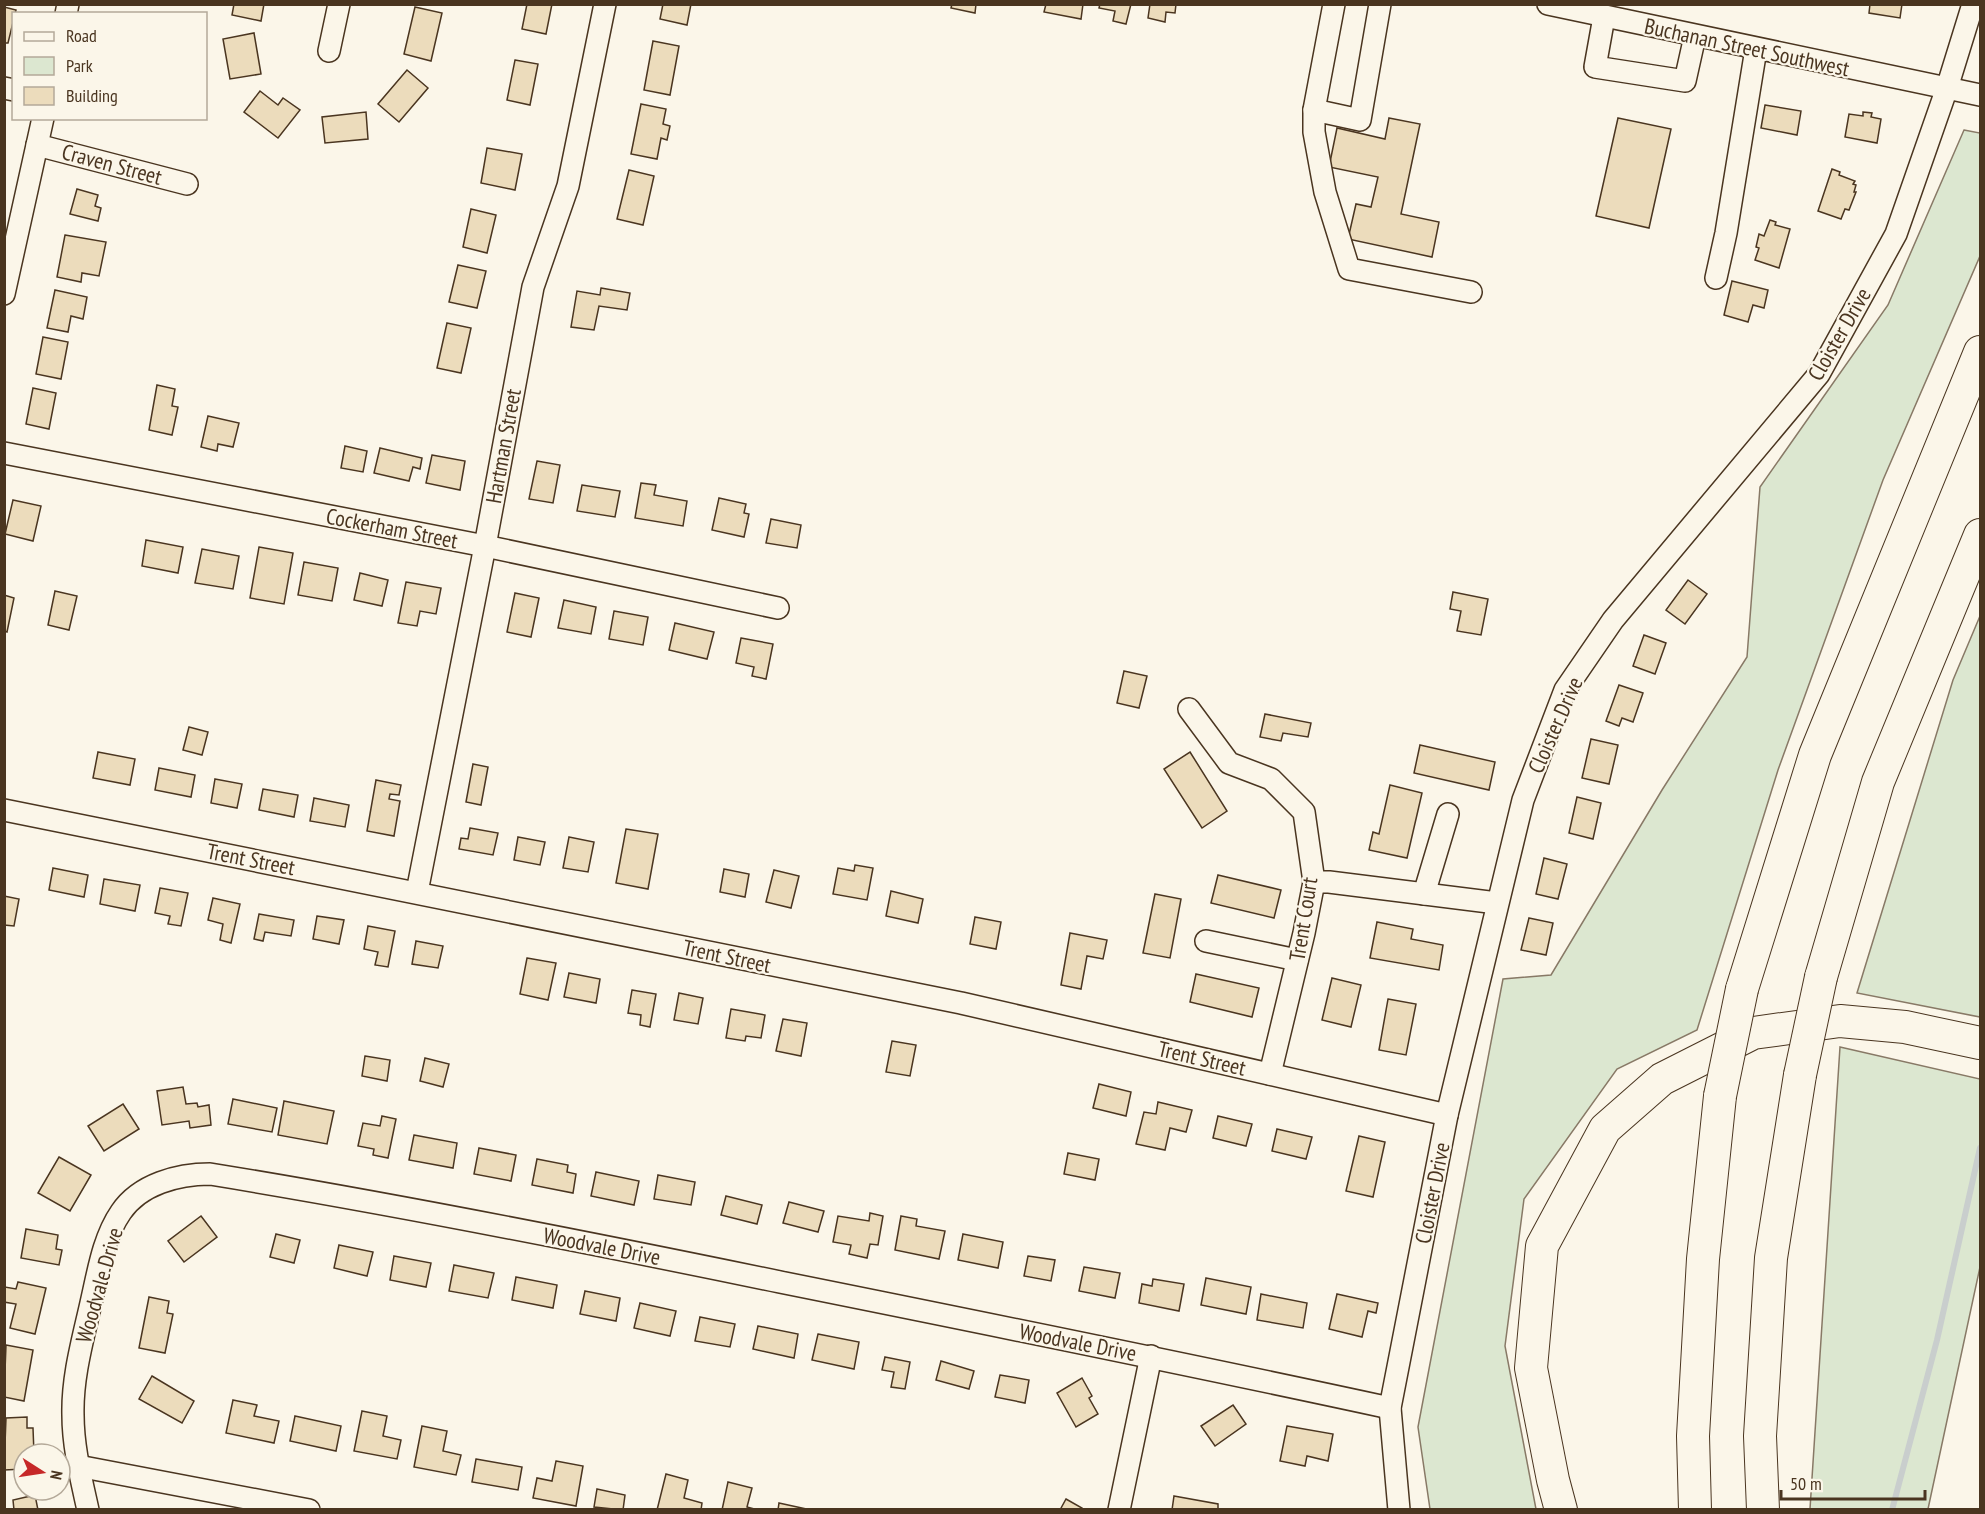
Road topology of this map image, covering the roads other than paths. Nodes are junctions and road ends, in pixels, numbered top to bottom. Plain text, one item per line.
1 (339, 4) edge
2 (605, 4) edge
3 (1334, 4) edge
4 (1380, 4) edge
5 (1548, 4) edge
6 (1973, 4) edge
7 (1627, 13) edge
8 (1604, 17) junction
9 (1695, 36) junction
10 (1756, 49) junction
11 (329, 51) dead end
12 (1947, 88) junction
13 (1980, 95) edge
14 (1314, 110) junction
15 (43, 120) edge
16 (37, 145) junction
17 (187, 184) dead end
18 (1716, 278) dead end
19 (1471, 292) dead end
20 (4, 294) edge
21 (1980, 352) edge
22 (4, 453) edge
23 (1980, 535) edge
24 (485, 546) junction
25 (778, 608) dead end
26 (1189, 709) dead end
27 (4, 810) edge
28 (1448, 814) dead end
29 (1321, 882) junction
30 (417, 892) junction
31 (1424, 894) junction
32 (1497, 903) junction
33 (1206, 941) dead end
34 (1297, 960) junction
35 (1980, 1043) edge
36 (1270, 1074) junction
37 (1447, 1115) junction
38 (1151, 1356) junction
39 (1390, 1408) junction
40 (78, 1466) junction
41 (88, 1509) edge
42 (309, 1509) edge
43 (1119, 1509) edge
44 (1399, 1509) edge
45 (1562, 1509) edge
46 (1695, 1509) edge
47 (1763, 1509) edge

1 - 11 street
2 - 24 street, Hartman Street
3 - 14 street
4 - 14 street
5 - 8 street, Buchanan Street Southwest
6 - 12 street, Cloister Drive
7 - 8 street, Buchanan Street Southwest
7 - 9 street, Buchanan Street Southwest
8 - 9 street
9 - 10 street, Buchanan Street Southwest
10 - 12 street, Buchanan Street Southwest
10 - 18 street
12 - 13 street, Buchanan Street Southwest
12 - 32 street, Cloister Drive
14 - 19 street
15 - 16 street
16 - 17 street, Craven Street
16 - 20 street
21 - 46 highway, bridge
22 - 24 street, Cockerham Street
23 - 47 highway, bridge
24 - 25 street, Cockerham Street
24 - 30 street, Hartman Street
26 - 29 street, Trent Court
27 - 30 street, Trent Street
28 - 31 street
29 - 31 street
29 - 34 street, Trent Court
30 - 36 street, Trent Street
31 - 32 street
32 - 37 street, Cloister Drive
33 - 34 street
34 - 36 street, Trent Court
35 - 45 highway
36 - 37 street, Trent Street
37 - 39 street, Cloister Drive
38 - 39 street, Woodvale Drive
38 - 40 street, Woodvale Drive
38 - 43 street
39 - 44 street, Cloister Drive
40 - 41 street, Woodvale Drive
40 - 42 street

